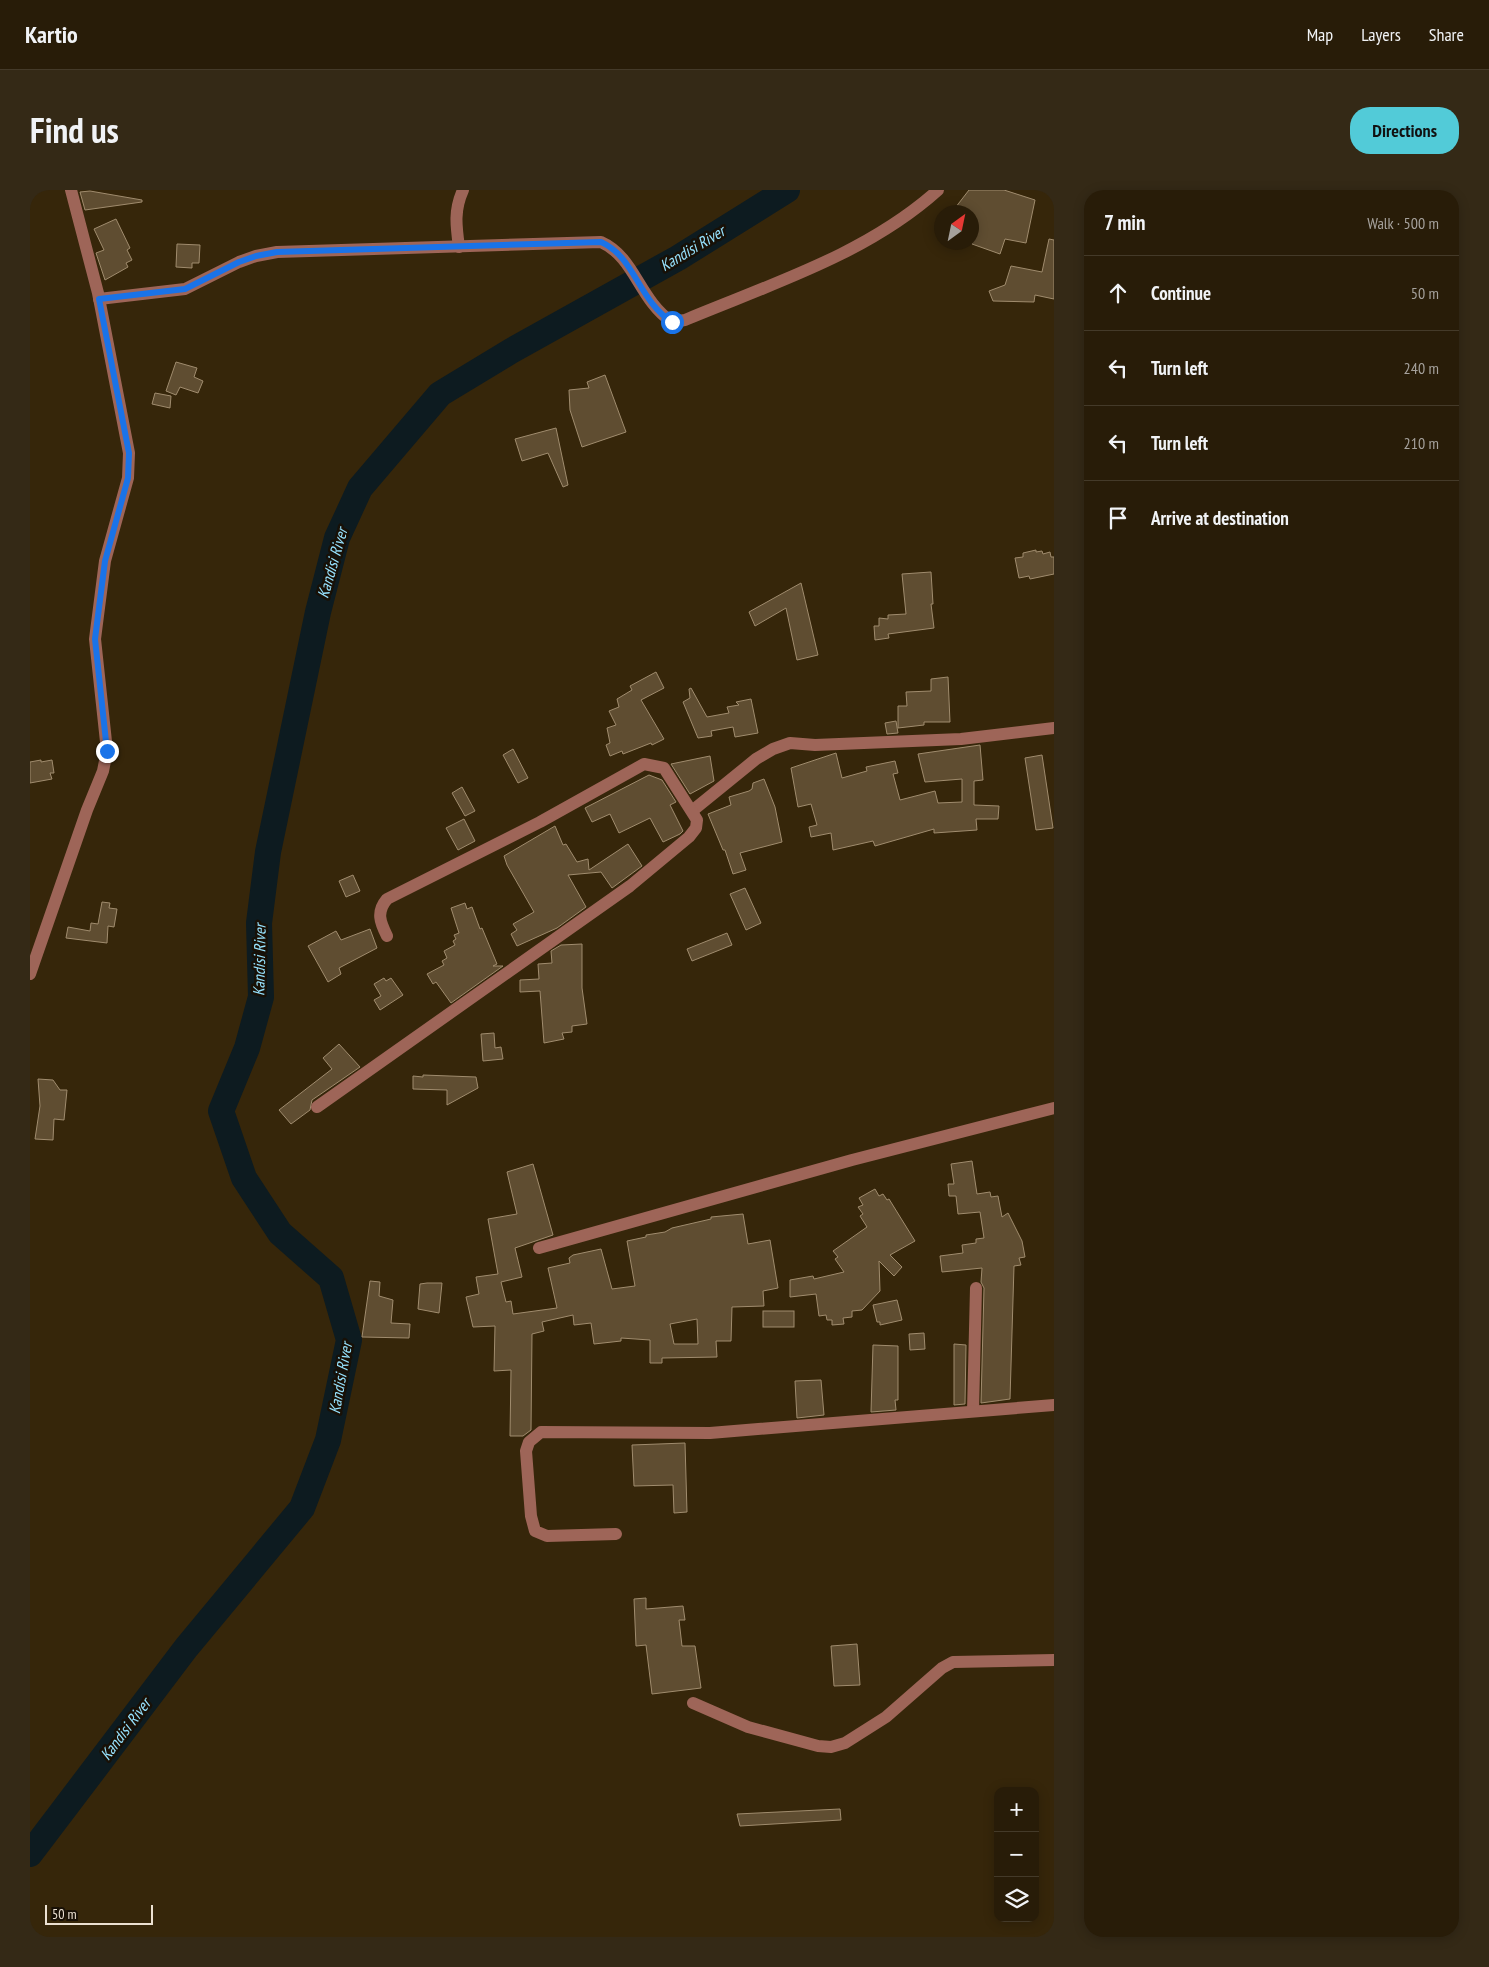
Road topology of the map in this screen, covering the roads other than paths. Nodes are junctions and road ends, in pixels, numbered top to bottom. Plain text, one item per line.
1 (71, 190) edge
2 (463, 190) edge
3 (938, 190) edge
4 (459, 247) junction
5 (99, 299) junction
6 (1054, 728) edge
7 (692, 811) junction
8 (387, 936) dead end
9 (30, 974) edge
10 (317, 1107) dead end
11 (1054, 1108) edge
12 (539, 1248) dead end
13 (976, 1288) dead end
14 (1054, 1405) edge
15 (973, 1411) junction
16 (616, 1534) dead end
17 (1054, 1660) edge
18 (693, 1703) dead end

1 - 5 street
2 - 4 street
3 - 4 street
4 - 5 street
5 - 9 street
6 - 7 street
7 - 8 street
7 - 10 street
11 - 12 street
13 - 15 street
14 - 15 street
15 - 16 street
17 - 18 street

